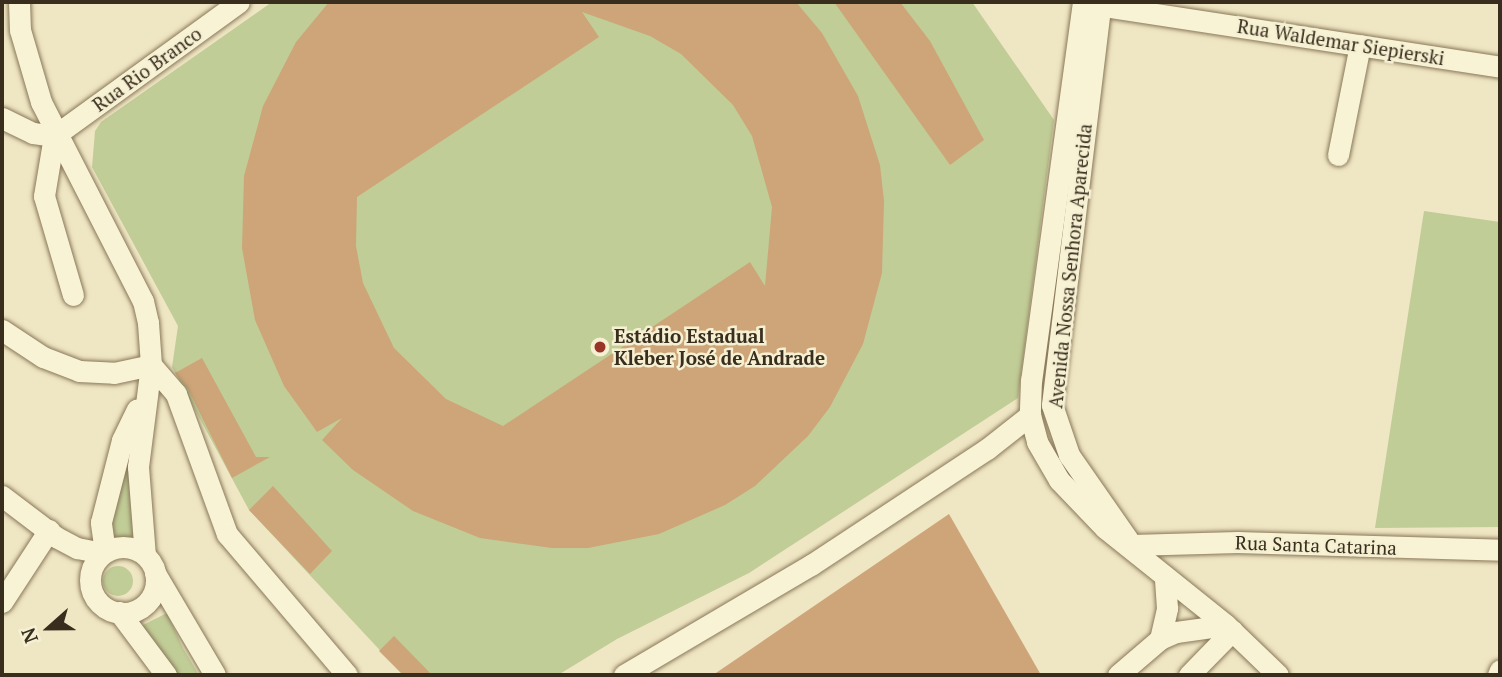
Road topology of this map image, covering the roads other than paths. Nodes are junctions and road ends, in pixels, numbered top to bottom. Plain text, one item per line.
1 (19, 2) edge
2 (239, 2) edge
3 (1156, 2) edge
4 (1100, 4) edge
5 (1182, 16) junction
6 (1360, 45) junction
7 (1500, 67) edge
8 (2, 118) edge
9 (54, 136) junction
10 (1338, 155) dead end
11 (73, 295) dead end
12 (2, 330) edge
13 (151, 365) junction
14 (145, 395) junction
15 (1030, 415) junction
16 (2, 496) edge
17 (52, 534) junction
18 (1131, 545) junction
19 (1500, 550) edge
20 (104, 552) junction
21 (150, 564) junction
22 (1165, 576) junction
23 (91, 586) junction
24 (2, 602) edge
25 (119, 612) junction
26 (1229, 628) junction
27 (1160, 639) junction
28 (1500, 670) edge
29 (166, 675) edge
30 (215, 675) edge
31 (347, 675) edge
32 (624, 675) edge
33 (1118, 675) edge
34 (1189, 675) edge
35 (1278, 675) edge
36 (1498, 675) edge

1 - 9 street
2 - 9 street, Rua Rio Branco
3 - 5 street, Rua Waldemar Siepierski
4 - 5 street, Rua Waldemar Siepierski
4 - 15 street, Avenida Nossa Senhora Aparecida
4 - 18 street, Avenida Nossa Senhora Aparecida
5 - 6 street, Rua Waldemar Siepierski
6 - 7 street, Rua Waldemar Siepierski
6 - 10 street
8 - 9 street
9 - 11 street
9 - 13 street
12 - 13 street
13 - 14 street
13 - 31 street
14 - 20 street
14 - 21 street
15 - 18 street, Avenida Nossa Senhora Aparecida
15 - 32 street
16 - 17 street
17 - 20 street
17 - 23 street
17 - 24 street
18 - 19 street, Rua Santa Catarina
18 - 22 street
20 - 21 street
20 - 23 street
21 - 25 street
21 - 30 street
22 - 26 street
22 - 27 street
23 - 25 street
25 - 29 street
26 - 27 street
26 - 34 street
26 - 35 street
27 - 33 street
28 - 36 street

